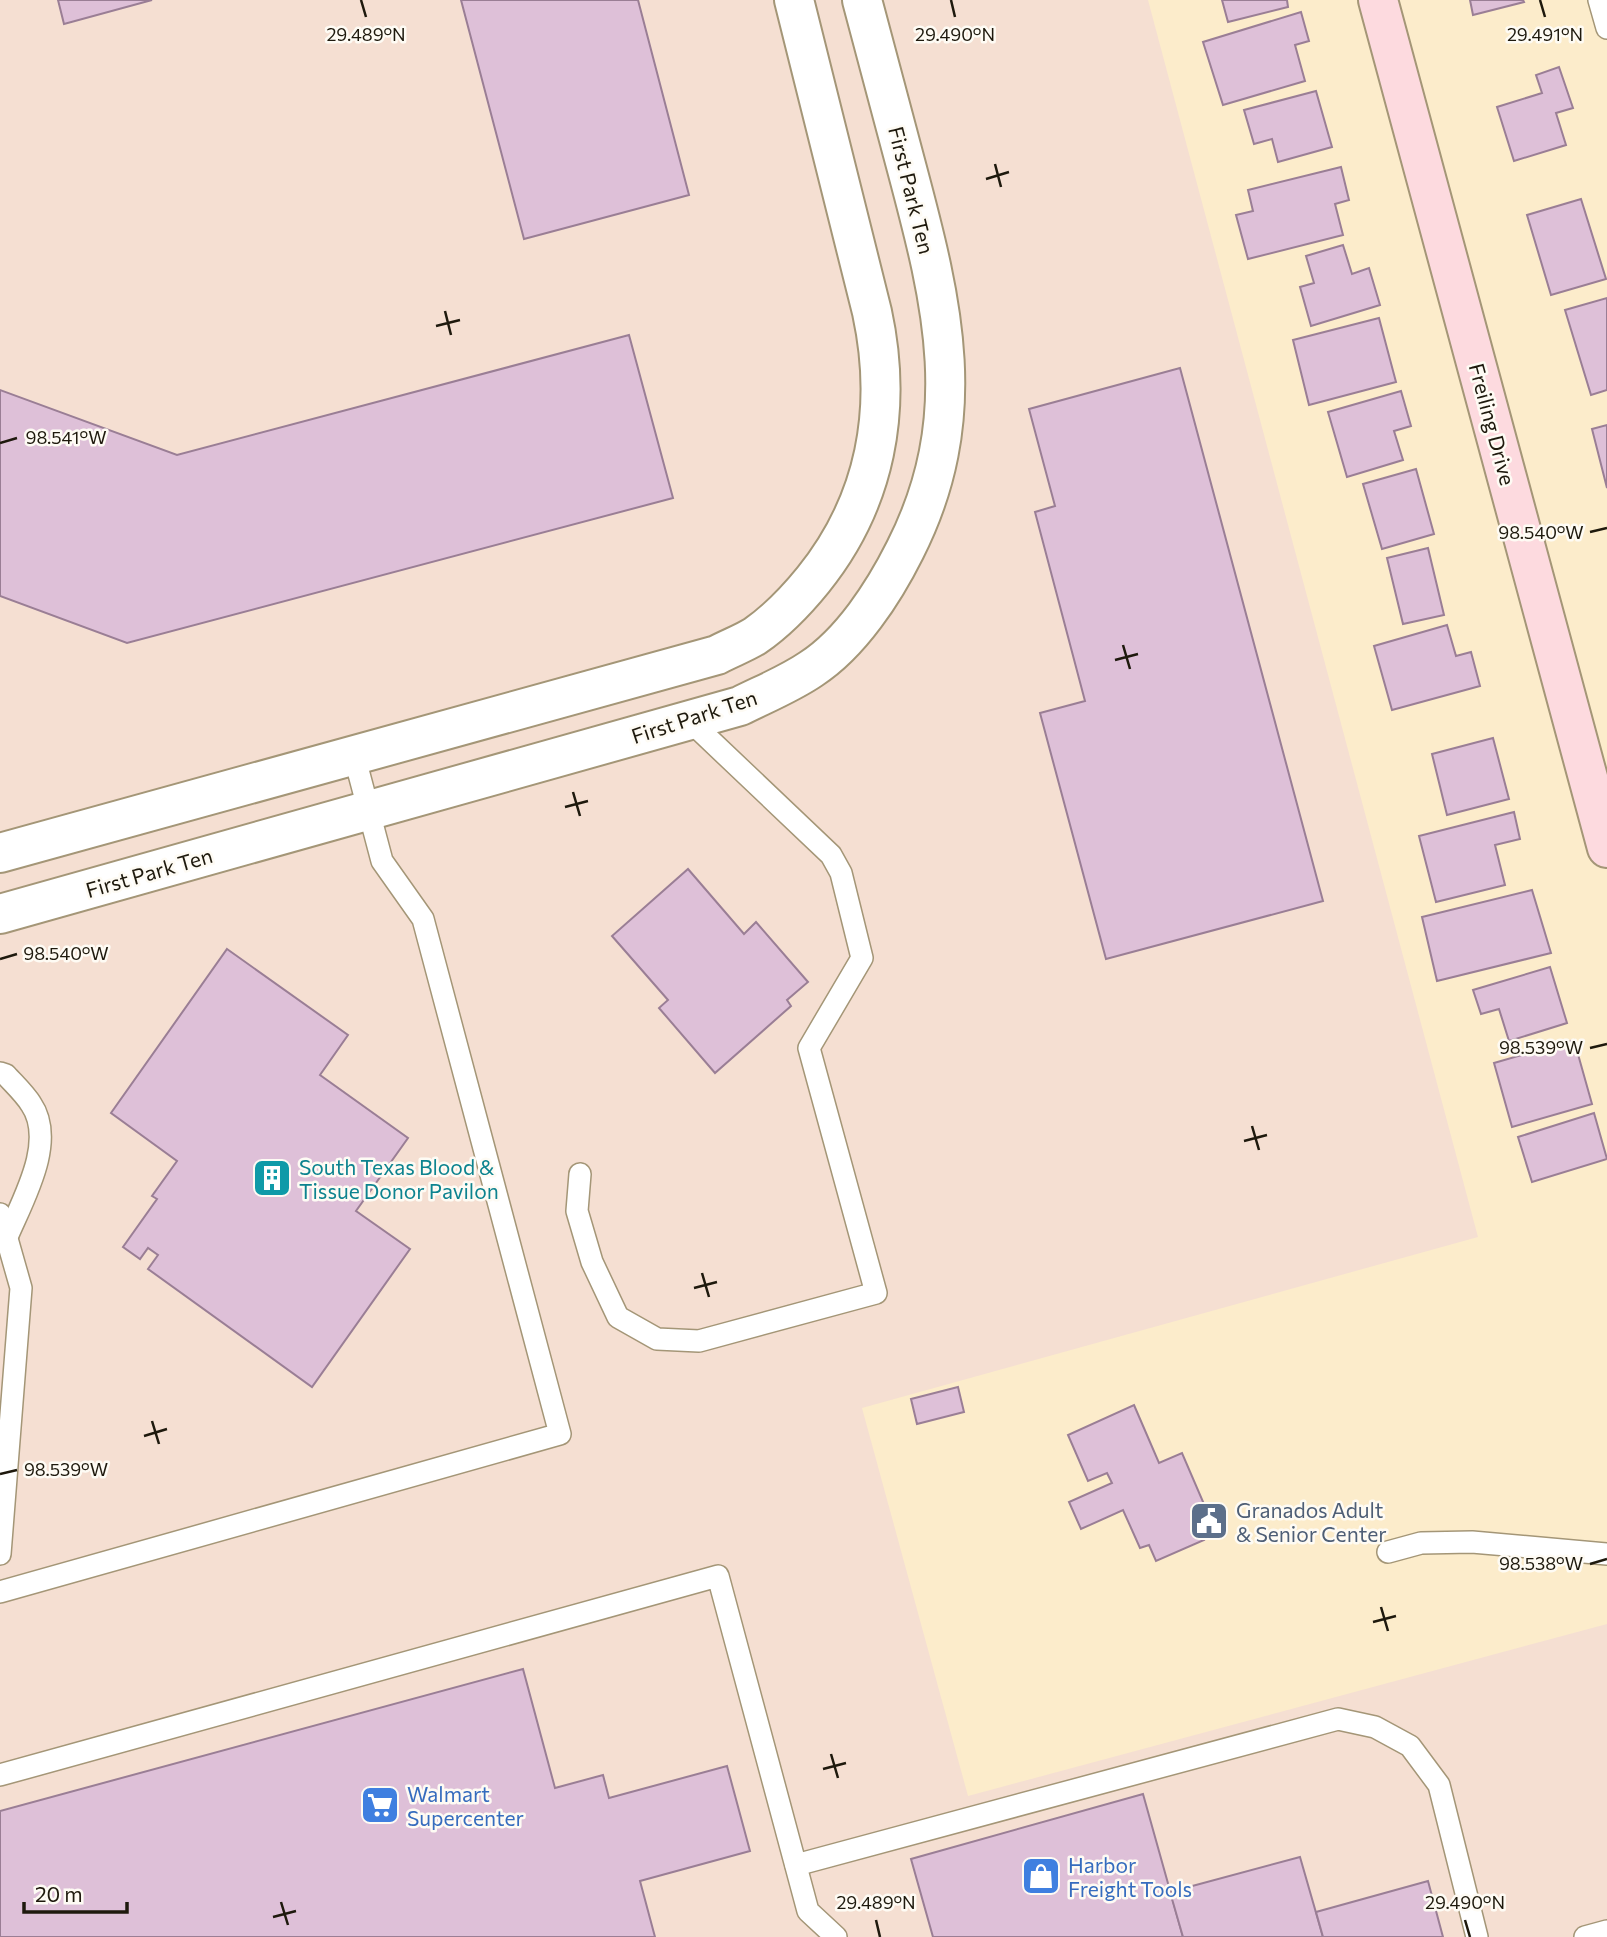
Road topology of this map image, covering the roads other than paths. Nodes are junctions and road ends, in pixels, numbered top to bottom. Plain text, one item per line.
1 (794, 0) edge
2 (862, 0) edge
3 (1378, 0) edge
4 (1600, 0) edge
5 (1607, 29) edge
6 (689, 720) junction
7 (354, 755) junction
8 (369, 810) junction
9 (1607, 848) edge
10 (0, 853) edge
11 (0, 914) edge
12 (0, 1073) edge
13 (580, 1174) dead end
14 (0, 1214) edge
15 (7, 1237) junction
16 (1388, 1552) dead end
17 (0, 1554) edge
18 (1607, 1554) edge
19 (0, 1592) edge
20 (0, 1775) edge
21 (796, 1865) junction
22 (1607, 1931) edge
23 (836, 1937) edge
24 (1477, 1937) edge
25 (1585, 1937) edge

1 - 7 street
2 - 6 street, First Park Ten
3 - 9 street, Freiling Drive
4 - 5 lane
6 - 8 street, First Park Ten
6 - 13 lane
7 - 8 lane
7 - 10 street
8 - 11 street, First Park Ten
8 - 19 lane
12 - 15 lane
14 - 15 lane
15 - 17 lane
16 - 18 lane
20 - 21 lane
21 - 23 lane
21 - 24 lane
22 - 25 lane

